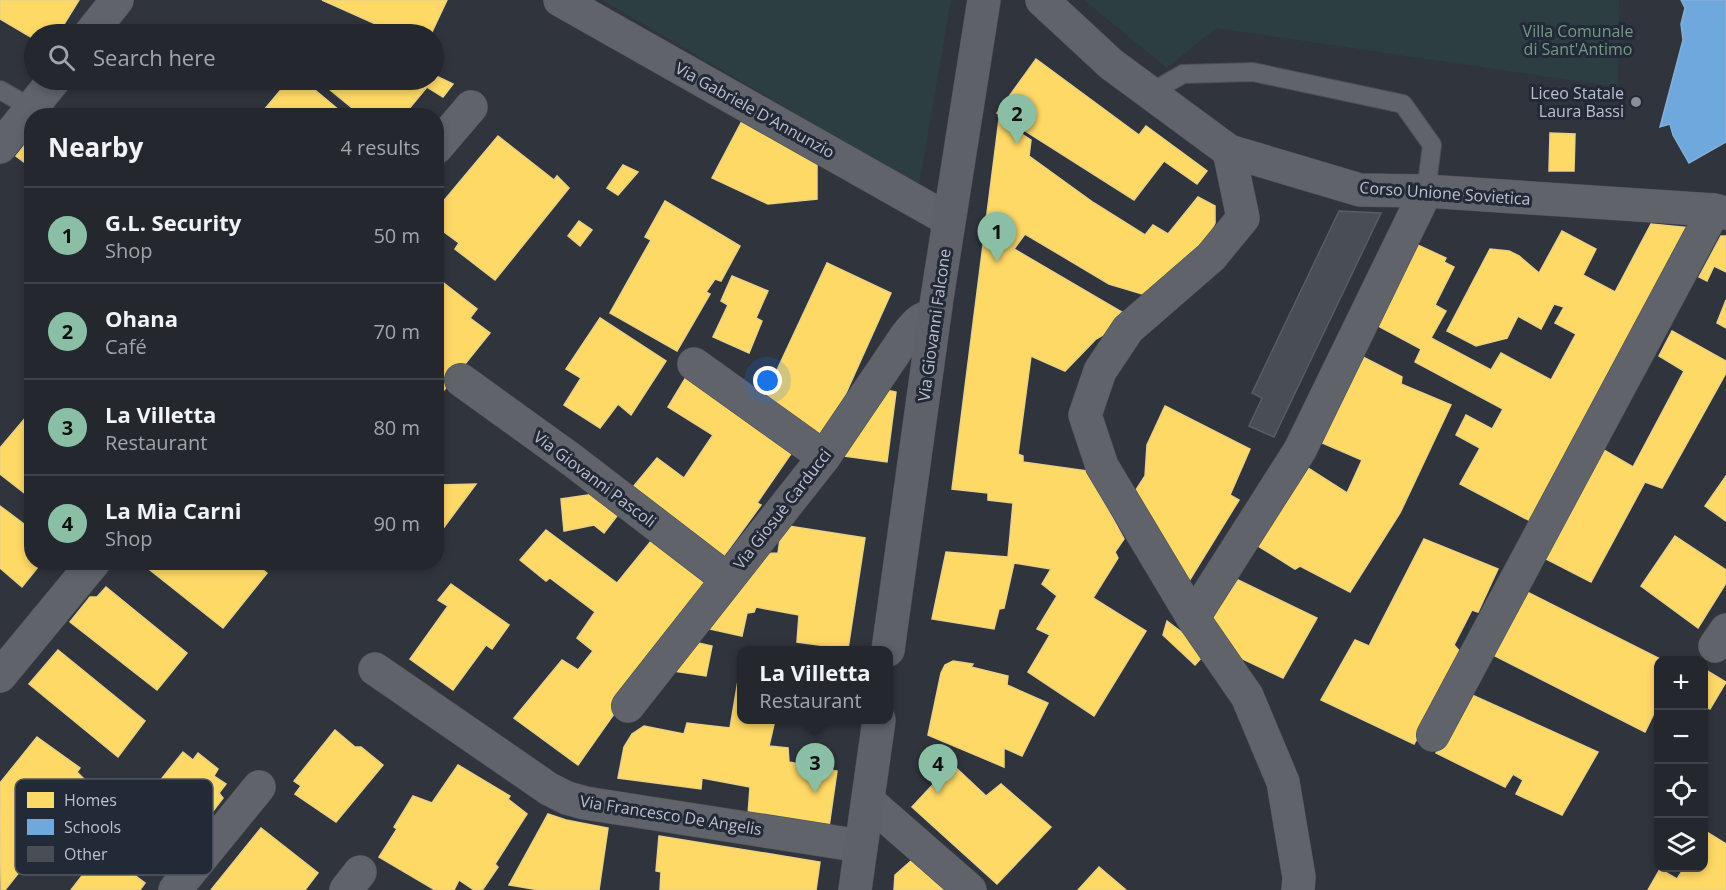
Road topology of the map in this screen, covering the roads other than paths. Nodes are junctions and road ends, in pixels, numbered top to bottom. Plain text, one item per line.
1 (117, 0) edge
2 (560, 0) edge
3 (984, 0) edge
4 (1042, 0) edge
5 (98, 24) edge
6 (0, 90) edge
7 (46, 90) edge
8 (1150, 93) junction
9 (471, 107) dead end
10 (32, 108) joint
11 (24, 118) edge
12 (444, 139) edge
13 (0, 147) edge
14 (1229, 151) junction
15 (1426, 191) junction
16 (1720, 212) edge
17 (949, 220) junction
18 (934, 316) junction
19 (694, 364) dead end
20 (461, 380) dead end
21 (824, 457) junction
22 (87, 570) edge
23 (727, 579) junction
24 (1194, 618) junction
25 (889, 646) edge
26 (375, 669) dead end
27 (0, 676) edge
28 (628, 706) dead end
29 (878, 724) edge
30 (1433, 735) dead end
31 (259, 786) dead end
32 (868, 801) junction
33 (213, 843) edge
34 (861, 846) junction
35 (187, 875) edge
36 (175, 890) edge
37 (855, 890) edge
38 (970, 890) edge
39 (1298, 890) edge

1 - 5 street
2 - 17 street, Via Gabriele D'Annunzio
3 - 17 main road, Via Giovanni Falcone
4 - 8 street, Corso Unione Sovietica
6 - 10 lane
7 - 10 street
8 - 14 street, Corso Unione Sovietica
8 - 15 lane
9 - 12 street
11 - 13 street
14 - 15 street, Corso Unione Sovietica
14 - 24 street
15 - 16 street, Corso Unione Sovietica
15 - 24 street
16 - 30 street
17 - 18 main road, Via Giovanni Falcone
18 - 21 street, Via Giosuè Carducci
18 - 25 main road, Via Giovanni Falcone
19 - 21 street
20 - 23 street, Via Giovanni Pascoli
21 - 23 street, Via Giosuè Carducci
22 - 27 street
23 - 28 street, Via Giosuè Carducci
24 - 39 street
26 - 34 street, Via Francesco De Angelis
29 - 32 main road
31 - 33 street
32 - 34 main road
32 - 38 street
34 - 37 main road
35 - 36 street

